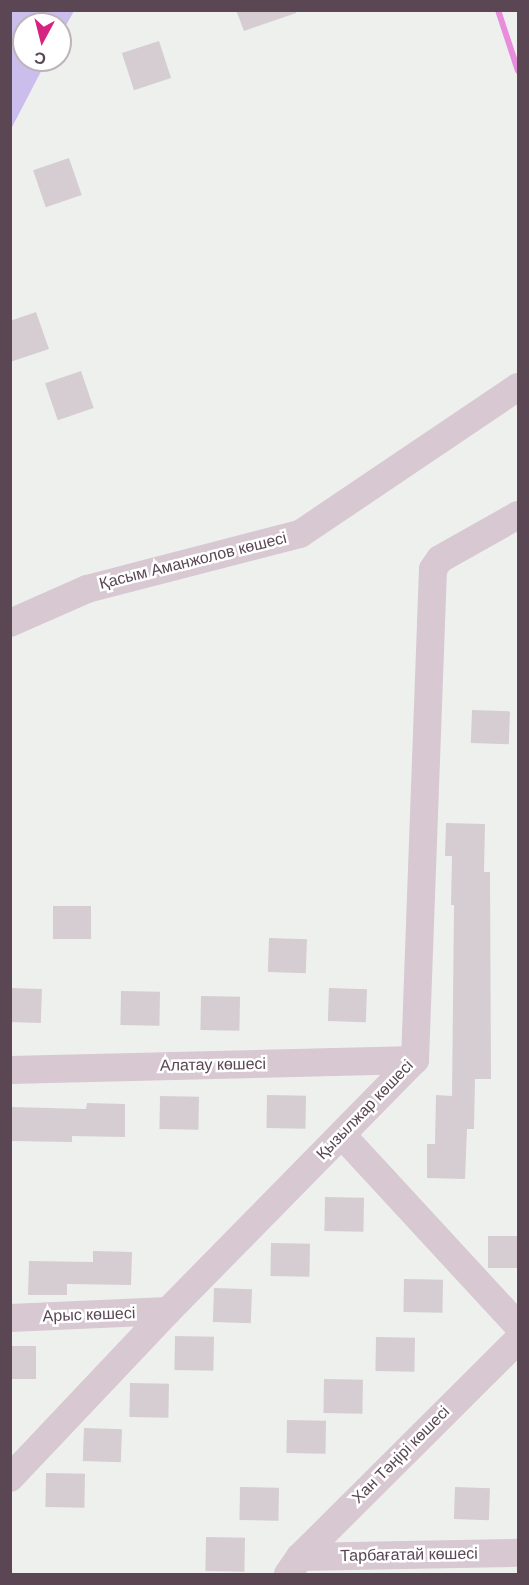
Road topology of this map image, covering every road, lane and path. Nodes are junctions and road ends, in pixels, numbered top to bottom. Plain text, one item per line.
1 (519, 387) edge
2 (519, 515) edge
3 (10, 623) edge
4 (415, 1060) junction
5 (10, 1070) edge
6 (342, 1135) junction
7 (168, 1311) junction
8 (10, 1318) edge
9 (519, 1326) edge
10 (519, 1340) edge
11 (10, 1478) edge
12 (519, 1553) edge
13 (294, 1566) edge

1 - 3 street, Қасым Аманжолов көшесі
2 - 4 street, Қызылжар көшесі
4 - 5 street, Алатау көшесі
4 - 6 street, Қызылжар көшесі
6 - 7 street, Қызылжар көшесі
6 - 9 street
7 - 8 street, Арыс көшесі
7 - 11 street, Қызылжар көшесі
10 - 13 street, Хан Тәңірі көшесі
12 - 13 street, Тарбағатай көшесі

